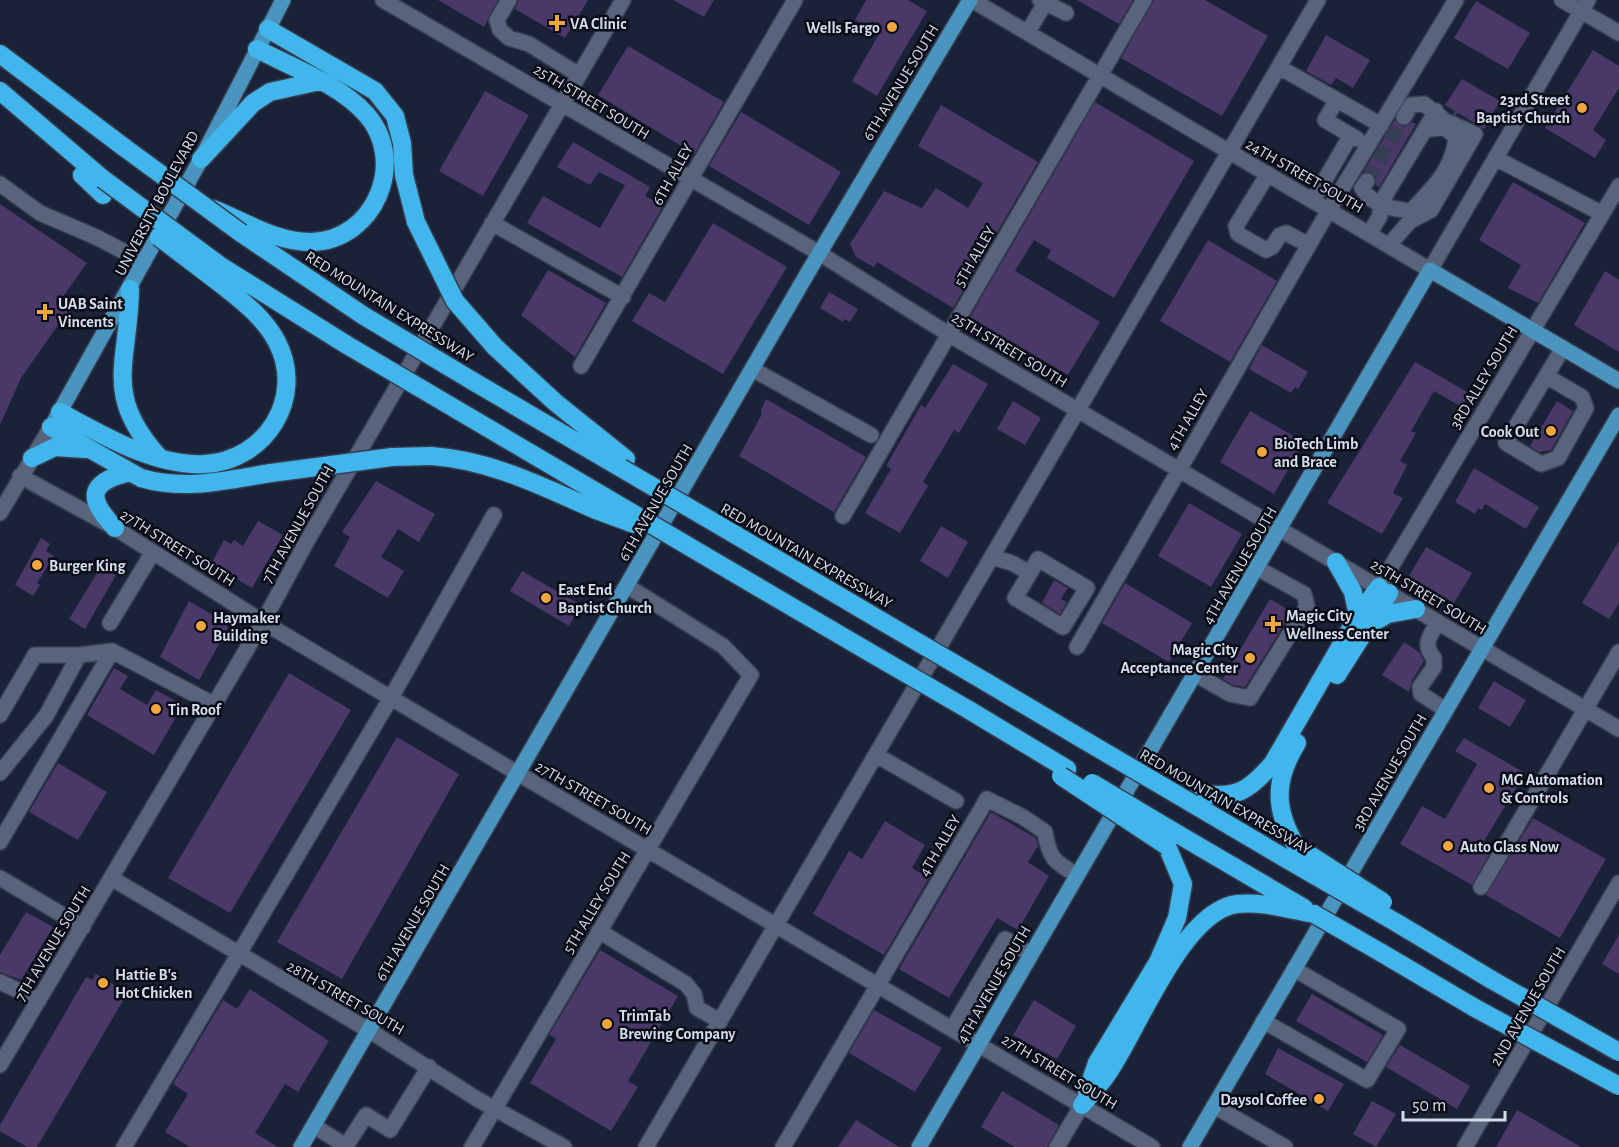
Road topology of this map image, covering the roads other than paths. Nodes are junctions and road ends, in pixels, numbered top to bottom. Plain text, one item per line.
1 (283, 0) edge
2 (383, 0) edge
3 (509, 0) edge
4 (623, 0) edge
5 (795, 0) edge
6 (971, 0) edge
7 (1144, 0) edge
8 (1318, 0) edge
9 (1456, 0) edge
10 (1562, 0) edge
11 (1043, 1) edge
12 (1585, 6) edge
13 (1066, 13) dead end
14 (268, 29) junction
15 (1028, 32) junction
16 (1619, 33) edge
17 (257, 50) junction
18 (0, 54) edge
19 (1279, 67) junction
20 (1099, 74) junction
21 (579, 75) junction
22 (320, 81) junction
23 (0, 91) edge
24 (1337, 100) junction
25 (562, 103) junction
26 (1404, 117) tunnel mouth
27 (1450, 119) junction
28 (1381, 125) junction
29 (1425, 130) junction
30 (1351, 135) junction
31 (1369, 145) junction
32 (1230, 152) junction
33 (1496, 158) junction
34 (201, 159) junction
35 (1268, 174) junction
36 (690, 179) junction
37 (1367, 181) dead end
38 (0, 184) edge
39 (1619, 186) edge
40 (1313, 200) junction
41 (1380, 204) junction
42 (1329, 210) junction
43 (1601, 213) junction
44 (492, 223) junction
45 (244, 227) junction
46 (1369, 234) junction
47 (1309, 245) junction
48 (1389, 245) junction
49 (819, 253) junction
50 (144, 262) junction
51 (1430, 270) junction
52 (217, 272) junction
53 (130, 289) junction
54 (623, 297) junction
55 (1532, 330) junction
56 (950, 334) junction
57 (1563, 348) junction
58 (581, 366) dead end
59 (752, 369) junction
60 (1546, 376) junction
61 (1619, 381) edge
62 (1078, 410) junction
63 (1619, 415) edge
64 (55, 420) junction
65 (871, 435) dead end
66 (89, 449) junction
67 (158, 456) junction
68 (32, 458) junction
69 (624, 464) junction
70 (1178, 470) junction
71 (130, 472) junction
72 (20, 476) junction
73 (601, 503) junction
74 (0, 513) edge
75 (495, 515) dead end
76 (843, 516) dead end
77 (115, 528) junction
78 (1281, 529) junction
79 (153, 552) junction
80 (992, 557) junction
81 (1336, 562) junction
82 (1257, 568) junction
83 (1030, 573) junction
84 (627, 586) junction
85 (1384, 590) junction
86 (1416, 609) junction
87 (1364, 620) junction
88 (263, 622) junction
89 (1438, 622) junction
90 (110, 623) dead end
91 (1077, 647) dead end
92 (1482, 648) junction
93 (112, 651) junction
94 (1619, 652) edge
95 (80, 655) junction
96 (1195, 674) junction
97 (392, 696) junction
98 (213, 704) junction
99 (1585, 709) junction
100 (1446, 710) junction
101 (0, 715) edge
102 (1619, 729) edge
103 (876, 755) junction
104 (0, 773) edge
105 (519, 774) junction
106 (1196, 798) junction
107 (956, 801) dead end
108 (1172, 839) junction
109 (0, 842) edge
110 (649, 849) junction
111 (1292, 853) junction
112 (1077, 875) junction
113 (0, 878) edge
114 (111, 878) junction
115 (1619, 883) edge
116 (1481, 887) dead end
117 (1314, 914) junction
118 (776, 926) junction
119 (83, 927) junction
120 (599, 931) junction
121 (1031, 954) junction
122 (239, 956) junction
123 (1294, 969) junction
124 (0, 982) edge
125 (877, 987) junction
126 (39, 1000) junction
127 (720, 1021) junction
128 (1263, 1021) junction
129 (952, 1029) junction
130 (370, 1031) junction
131 (979, 1044) junction
132 (1619, 1052) edge
133 (0, 1065) edge
134 (429, 1067) junction
135 (1619, 1086) edge
136 (1082, 1105) junction
137 (1214, 1106) junction
138 (495, 1108) junction
139 (314, 1126) junction
140 (124, 1147) edge
141 (302, 1147) edge
142 (472, 1147) edge
143 (564, 1147) edge
144 (646, 1147) edge
145 (783, 1147) edge
146 (919, 1147) edge
147 (1057, 1147) edge
148 (1152, 1147) edge
149 (1190, 1147) edge
150 (1286, 1147) edge
151 (1465, 1147) edge

1 - 14 main road, UNIVERSITY BOULEVARD
2 - 25 street, 25TH STREET SOUTH
3 - 21 street
4 - 21 street, 7TH AVENUE SOUTH
5 - 36 street, 6TH ALLEY
6 - 15 street, 24TH STREET SOUTH
6 - 49 main road, 6TH AVENUE SOUTH
7 - 20 street
8 - 19 street
9 - 28 street, 4TH ALLEY
10 - 12 street
11 - 13 street
11 - 15 street
12 - 16 street
12 - 33 street, 4TH AVENUE SOUTH
14 - 17 main road, UNIVERSITY BOULEVARD
14 - 69 highway, bridge
15 - 20 street, 24TH STREET SOUTH
17 - 22 highway
17 - 34 main road, UNIVERSITY BOULEVARD
18 - 45 highway, RED MOUNTAIN EXPRESSWAY, bridge
19 - 24 street
19 - 32 street
20 - 32 street, 24TH STREET SOUTH
20 - 56 street, 5TH ALLEY
21 - 25 street, 7TH AVENUE SOUTH
22 - 34 highway
22 - 45 highway
23 - 52 highway, bridge
24 - 28 street
24 - 30 street
25 - 36 street, 25TH STREET SOUTH
25 - 44 street, 7TH AVENUE SOUTH
26 - 27 street
27 - 29 street
27 - 48 street
28 - 31 street, 4TH ALLEY
29 - 41 street
29 - 41 street
30 - 31 street
30 - 40 street
31 - 42 street, 4TH ALLEY
32 - 35 street, 24TH STREET SOUTH
32 - 62 street
33 - 43 street
33 - 51 street, 4TH AVENUE SOUTH
34 - 50 main road, UNIVERSITY BOULEVARD
35 - 40 street, 24TH STREET SOUTH
35 - 47 street
36 - 49 street, 25TH STREET SOUTH
36 - 54 street, 6TH ALLEY
37 - 41 street
38 - 50 street
39 - 43 street, 3RD ALLEY SOUTH
40 - 42 street, 24TH STREET SOUTH
41 - 46 street
42 - 46 street, 24TH STREET SOUTH
42 - 47 street, 4TH ALLEY
43 - 55 street, 3RD ALLEY SOUTH
44 - 54 street
44 - 88 street, 7TH AVENUE SOUTH
45 - 69 highway, RED MOUNTAIN EXPRESSWAY, bridge
46 - 48 street, 24TH STREET SOUTH
47 - 70 street, 4TH ALLEY
48 - 51 street, 24TH STREET SOUTH
49 - 56 street, 25TH STREET SOUTH
49 - 59 main road, 6TH AVENUE SOUTH
50 - 53 main road, UNIVERSITY BOULEVARD
51 - 55 main road, 24TH STREET SOUTH
51 - 78 main road, 4TH AVENUE SOUTH
52 - 67 highway
52 - 73 highway, bridge
53 - 64 main road, UNIVERSITY BOULEVARD
53 - 67 highway
54 - 58 street, 6TH ALLEY
55 - 57 main road, 24TH STREET SOUTH
55 - 85 street, 3RD ALLEY SOUTH
56 - 62 street, 25TH STREET SOUTH
56 - 76 street, 5TH ALLEY
57 - 60 street
57 - 61 main road, 24TH STREET SOUTH
59 - 65 street
59 - 84 main road, 6TH AVENUE SOUTH
60 - 60 street
62 - 70 street, 25TH STREET SOUTH
62 - 80 street
63 - 92 main road, 3RD AVENUE SOUTH
64 - 66 highway
64 - 67 highway
64 - 68 street, UNIVERSITY BOULEVARD
66 - 68 highway
66 - 71 highway
68 - 72 street, UNIVERSITY BOULEVARD
69 - 106 highway, RED MOUNTAIN EXPRESSWAY, bridge
70 - 78 street, 25TH STREET SOUTH
70 - 91 street, 4TH ALLEY
71 - 73 highway, bridge
71 - 77 highway
72 - 74 street, UNIVERSITY BOULEVARD
72 - 77 street, 27TH STREET SOUTH
73 - 108 highway, bridge
75 - 97 street
77 - 79 street, 27TH STREET SOUTH
78 - 81 street, 25TH STREET SOUTH
78 - 82 main road, 4TH AVENUE SOUTH
79 - 88 street, 27TH STREET SOUTH
79 - 90 street
80 - 83 street
80 - 103 street
81 - 85 street, 25TH STREET SOUTH
81 - 87 highway
82 - 96 main road, 4TH AVENUE SOUTH
82 - 96 street
83 - 83 street
84 - 105 main road, 6TH AVENUE SOUTH
84 - 110 street, 5TH ALLEY SOUTH
85 - 86 street, 25TH STREET SOUTH
85 - 87 highway
86 - 87 highway
86 - 89 street, 25TH STREET SOUTH
87 - 106 highway
87 - 111 highway
88 - 97 street, 27TH STREET SOUTH
88 - 98 street, 7TH AVENUE SOUTH
89 - 92 street, 25TH STREET SOUTH
89 - 100 street
92 - 99 street, 25TH STREET SOUTH
92 - 100 main road, 3RD AVENUE SOUTH
93 - 95 street
93 - 98 street
93 - 109 street
94 - 99 street
95 - 101 street
95 - 104 street
96 - 112 main road, 4TH AVENUE SOUTH
97 - 105 street, 27TH STREET SOUTH
97 - 122 street
98 - 114 street, 7TH AVENUE SOUTH
99 - 102 street, 25TH STREET SOUTH
99 - 116 street
100 - 123 main road, 3RD AVENUE SOUTH
103 - 107 street
103 - 118 street
105 - 110 street, 27TH STREET SOUTH
105 - 130 main road, 6TH AVENUE SOUTH
106 - 111 highway, RED MOUNTAIN EXPRESSWAY
108 - 117 highway
108 - 136 highway
110 - 118 street, 27TH STREET SOUTH
110 - 120 street, 5TH ALLEY SOUTH
111 - 132 highway, RED MOUNTAIN EXPRESSWAY, bridge
112 - 121 main road, 4TH AVENUE SOUTH
112 - 125 street, 4TH ALLEY
113 - 119 street
114 - 119 street, 7TH AVENUE SOUTH
114 - 122 street, 28TH STREET SOUTH
115 - 151 street, 2ND AVENUE SOUTH
117 - 135 highway, bridge
117 - 136 highway
118 - 125 street, 27TH STREET SOUTH
118 - 127 street
119 - 126 street, 7TH AVENUE SOUTH
120 - 127 street
120 - 138 street, 5TH ALLEY SOUTH
121 - 129 street
121 - 131 main road, 4TH AVENUE SOUTH
122 - 130 street, 28TH STREET SOUTH
122 - 140 street
123 - 128 main road, 3RD AVENUE SOUTH
123 - 128 street
124 - 126 street
125 - 129 street, 27TH STREET SOUTH
125 - 145 street
126 - 133 street, 7TH AVENUE SOUTH
127 - 144 street
128 - 137 main road, 3RD AVENUE SOUTH
129 - 131 street, 27TH STREET SOUTH
130 - 134 street, 28TH STREET SOUTH
130 - 139 main road, 6TH AVENUE SOUTH
131 - 136 street, 27TH STREET SOUTH
131 - 146 main road, 4TH AVENUE SOUTH
134 - 138 street, 28TH STREET SOUTH
134 - 139 street
136 - 147 street
136 - 148 street, 27TH STREET SOUTH
137 - 149 main road, 3RD AVENUE SOUTH
137 - 150 street
138 - 142 street, 5TH ALLEY SOUTH
138 - 143 street, 28TH STREET SOUTH
139 - 141 main road, 6TH AVENUE SOUTH

